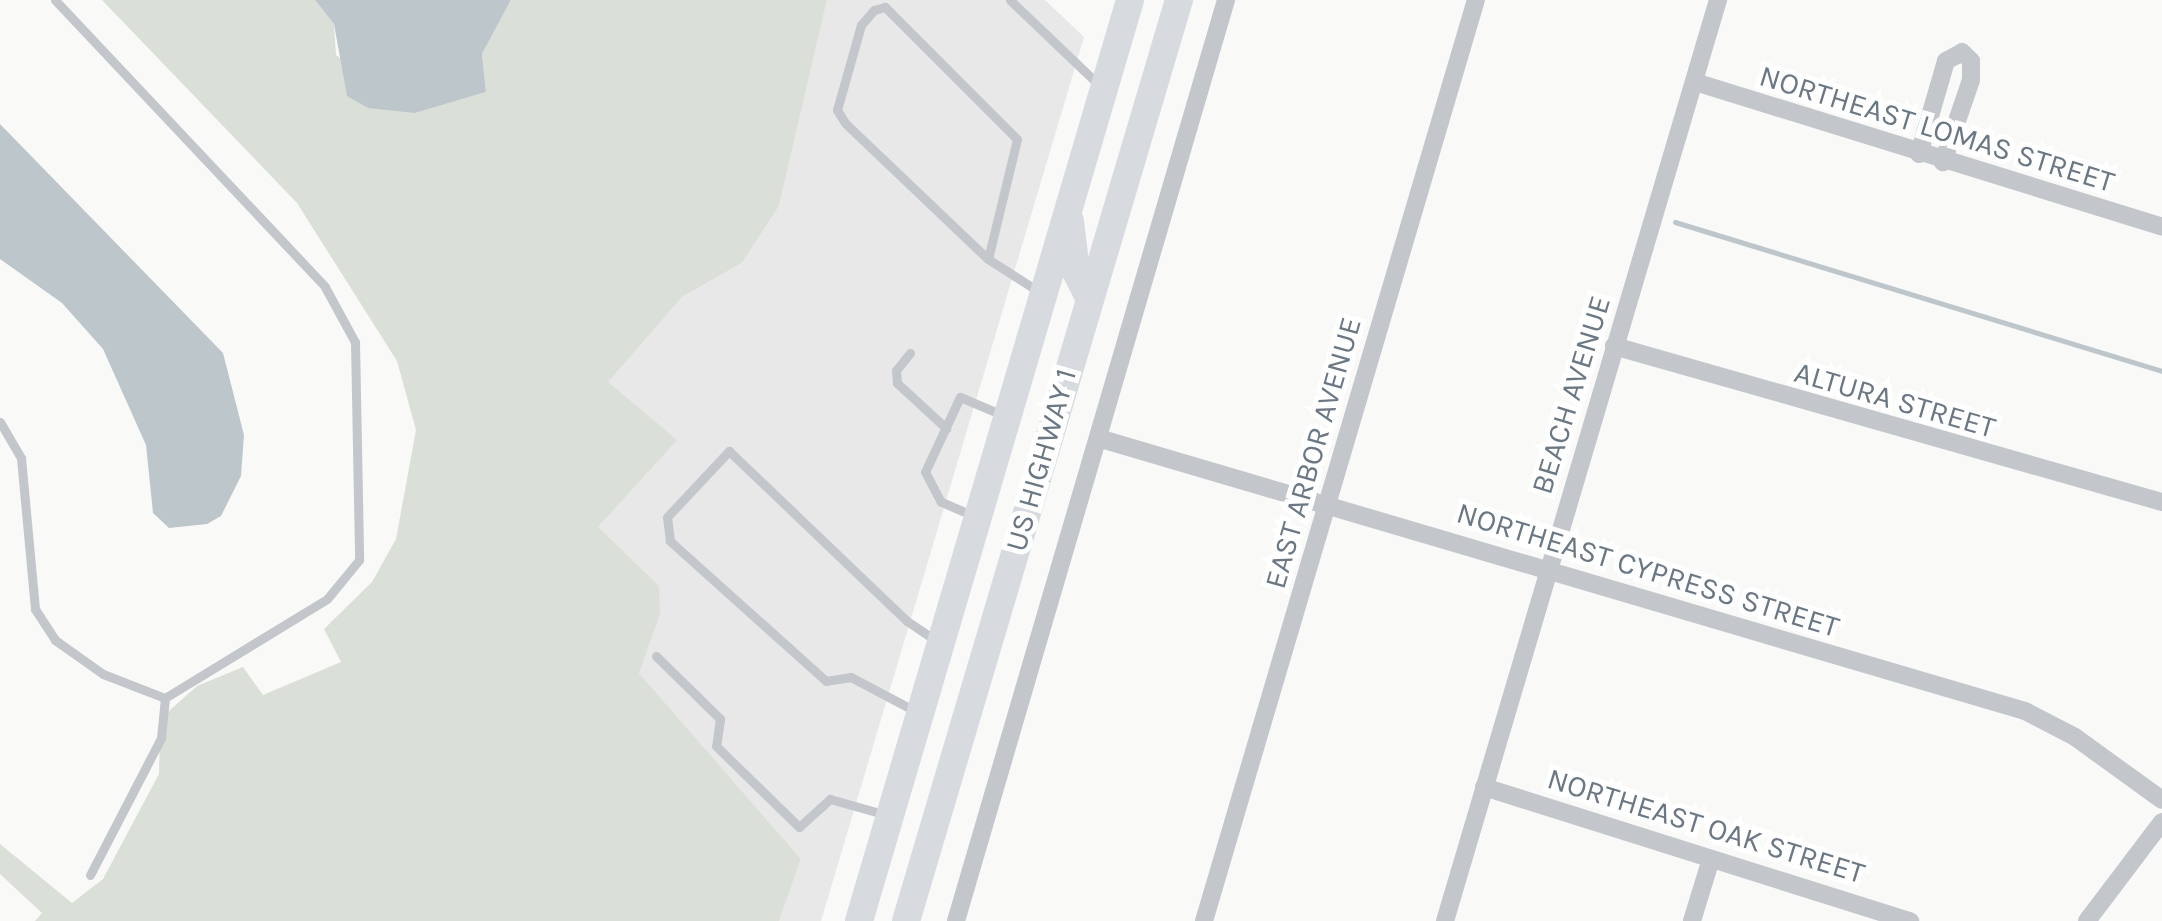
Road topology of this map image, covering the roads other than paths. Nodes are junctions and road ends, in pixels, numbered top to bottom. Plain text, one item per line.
1 (55, 0) edge
2 (1010, 0) edge
3 (1130, 0) edge
4 (1179, 0) edge
5 (1226, 0) edge
6 (1476, 0) edge
7 (1718, 0) edge
8 (1695, 82) junction
9 (1104, 90) junction
10 (1920, 154) junction
11 (1943, 162) junction
12 (1068, 209) junction
13 (2162, 228) edge
14 (988, 259) junction
15 (1044, 294) junction
16 (1089, 297) junction
17 (1614, 346) junction
18 (910, 353) dead end
19 (1068, 370) junction
20 (1007, 417) junction
21 (0, 422) edge
22 (946, 428) junction
23 (1098, 438) junction
24 (2162, 502) edge
25 (1326, 504) junction
26 (978, 518) junction
27 (1548, 568) junction
28 (941, 643) junction
29 (656, 656) dead end
30 (165, 698) junction
31 (920, 714) junction
32 (1484, 787) junction
33 (2162, 800) edge
34 (890, 816) junction
35 (2162, 822) edge
36 (1710, 859) junction
37 (90, 875) dead end
38 (859, 921) edge
39 (906, 921) edge
40 (956, 921) edge
41 (1204, 921) edge
42 (1445, 921) edge
43 (1692, 921) edge
44 (1910, 921) edge
45 (2087, 921) edge

1 - 30 lane
2 - 9 lane
3 - 9 main road, US HIGHWAY 1
4 - 16 main road, US HIGHWAY 1
5 - 23 street
6 - 25 street, EAST ARBOR AVENUE
7 - 8 street, BEACH AVENUE
8 - 10 street, NORTHEAST LOMAS STREET
8 - 17 street, BEACH AVENUE
9 - 12 main road, US HIGHWAY 1
10 - 11 street, NORTHEAST LOMAS STREET
10 - 11 street
11 - 13 street, NORTHEAST LOMAS STREET
12 - 15 main road, US HIGHWAY 1
12 - 16 main road
14 - 14 lane
14 - 15 lane
15 - 19 main road
15 - 20 main road, US HIGHWAY 1
16 - 19 main road, US HIGHWAY 1
17 - 24 street, ALTURA STREET
17 - 27 street, BEACH AVENUE
18 - 22 lane
19 - 39 main road, US HIGHWAY 1
20 - 22 lane
20 - 26 main road, US HIGHWAY 1
21 - 30 lane
22 - 26 lane
23 - 25 street, NORTHEAST CYPRESS STREET
23 - 40 street
25 - 27 street, NORTHEAST CYPRESS STREET
25 - 41 street, EAST ARBOR AVENUE
26 - 28 main road, US HIGHWAY 1
27 - 32 street, BEACH AVENUE
27 - 33 street, NORTHEAST CYPRESS STREET
28 - 31 main road, US HIGHWAY 1
28 - 31 lane
29 - 34 lane
30 - 37 lane
31 - 34 main road, US HIGHWAY 1
32 - 36 street, NORTHEAST OAK STREET
32 - 42 street, BEACH AVENUE
34 - 38 main road, US HIGHWAY 1
35 - 45 street
36 - 43 street
36 - 44 street, NORTHEAST OAK STREET

